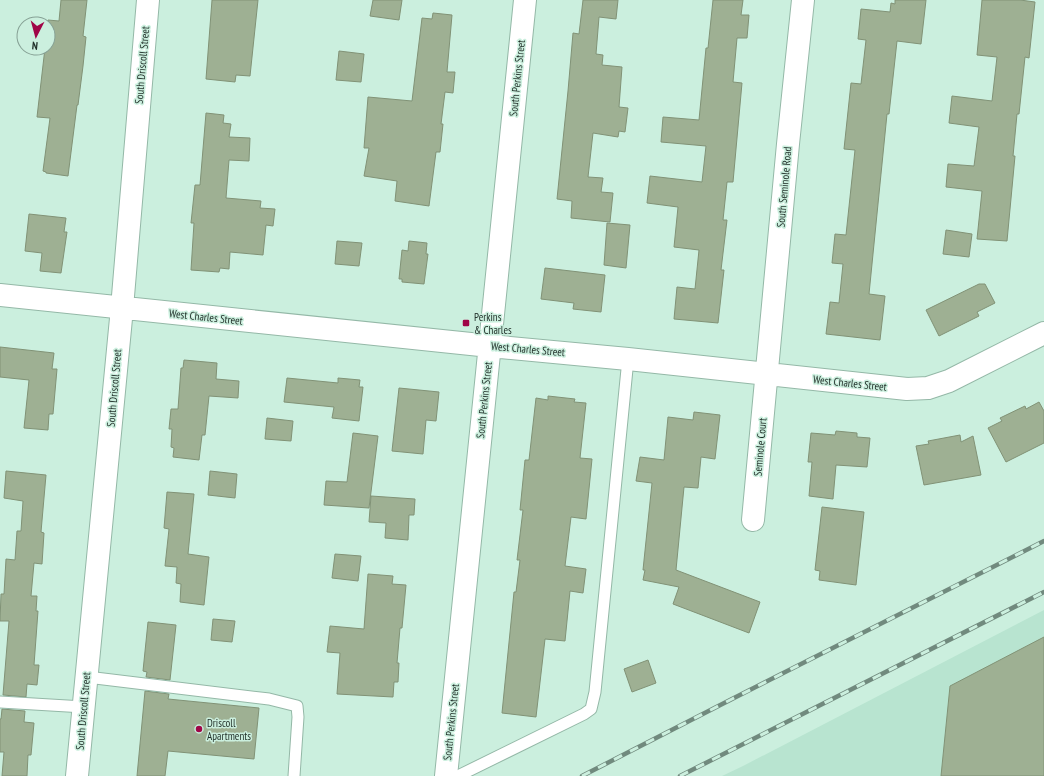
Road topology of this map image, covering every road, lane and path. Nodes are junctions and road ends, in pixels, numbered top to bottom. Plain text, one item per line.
1 (148, 0) edge
2 (525, 0) edge
3 (804, 0) edge
4 (0, 295) edge
5 (122, 308) junction
6 (1044, 333) edge
7 (490, 346) junction
8 (628, 359) junction
9 (766, 374) junction
10 (753, 520) dead end
11 (87, 677) junction
12 (0, 702) edge
13 (84, 707) junction
14 (77, 776) edge
15 (294, 776) edge
16 (446, 776) edge
17 (458, 776) edge

1 - 5 street, South Driscoll Street
2 - 7 street, South Perkins Street
3 - 9 street, South Seminole Road
4 - 5 street, West Charles Street
5 - 7 street, West Charles Street
5 - 11 street, South Driscoll Street
6 - 9 street, West Charles Street
7 - 8 street, West Charles Street
7 - 16 street, South Perkins Street
8 - 9 street, West Charles Street
8 - 17 lane
9 - 10 street, Seminole Court
11 - 13 street, South Driscoll Street
11 - 15 lane
12 - 13 lane
13 - 14 street, South Driscoll Street

